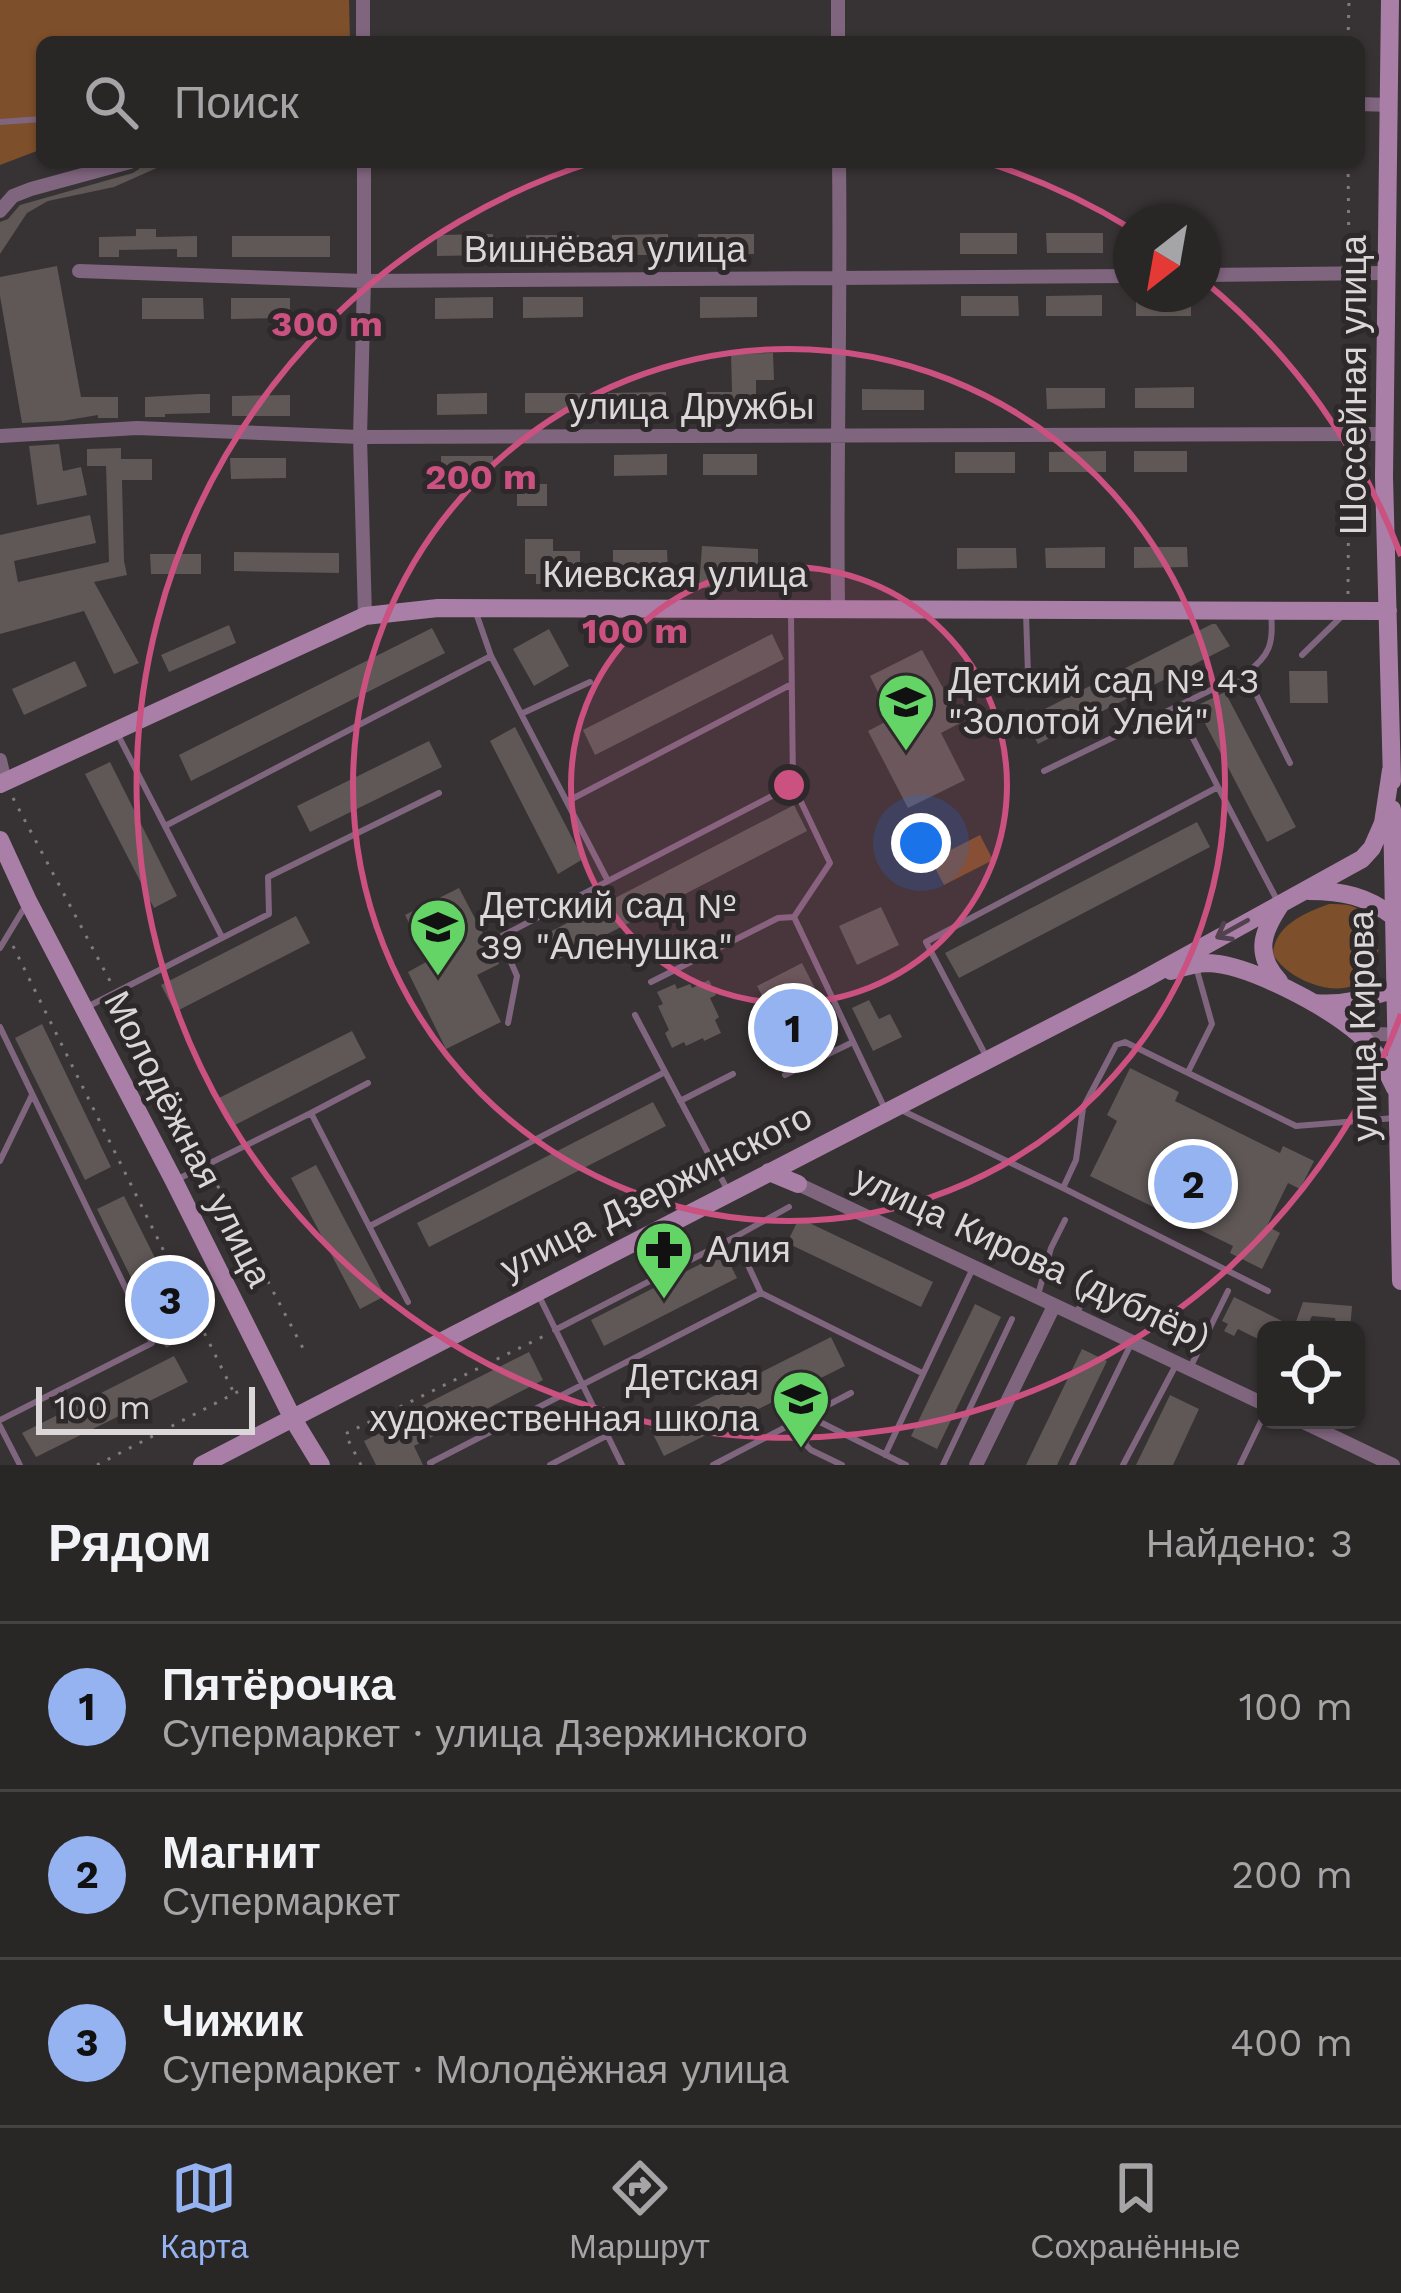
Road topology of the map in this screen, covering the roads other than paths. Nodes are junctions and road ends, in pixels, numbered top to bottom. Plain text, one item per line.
1 (363, 0) edge
2 (838, 0) edge
3 (1390, 0) edge
4 (363, 36) edge
5 (838, 36) edge
6 (1365, 104) edge
7 (1390, 105) junction
8 (36, 119) edge
9 (0, 122) edge
10 (108, 168) edge
11 (364, 168) edge
12 (839, 168) edge
13 (0, 211) edge
14 (80, 271) dead end
15 (1386, 273) junction
16 (1221, 275) edge
17 (1113, 276) edge
18 (841, 280) junction
19 (364, 281) junction
20 (1393, 352) edge
21 (1384, 434) junction
22 (0, 436) edge
23 (359, 436) junction
24 (836, 437) junction
25 (1393, 477) edge
26 (1348, 606) junction
27 (474, 608) junction
28 (791, 608) junction
29 (838, 608) junction
30 (1026, 608) junction
31 (1271, 610) junction
32 (1388, 611) junction
33 (364, 616) junction
34 (1302, 655) dead end
35 (491, 656) junction
36 (1246, 673) junction
37 (1028, 675) dead end
38 (590, 682) dead end
39 (790, 685) junction
40 (1178, 707) junction
41 (523, 713) junction
42 (116, 732) junction
43 (0, 760) edge
44 (1290, 763) dead end
45 (1391, 770) junction
46 (1044, 771) dead end
47 (793, 785) junction
48 (5, 787) edge
49 (1218, 788) junction
50 (439, 794) dead end
51 (568, 801) junction
52 (165, 826) junction
53 (1397, 826) edge
54 (0, 840) edge
55 (608, 881) junction
56 (1303, 891) junction
57 (28, 901) junction
58 (1281, 902) junction
59 (794, 917) junction
60 (1394, 917) junction
61 (222, 938) junction
62 (0, 948) edge
63 (1195, 964) junction
64 (1141, 981) junction
65 (651, 982) dead end
66 (1286, 988) junction
67 (1395, 988) junction
68 (1310, 1002) junction
69 (84, 1009) junction
70 (635, 1016) dead end
71 (508, 1023) dead end
72 (1343, 1023) junction
73 (0, 1027) edge
74 (1399, 1035) edge
75 (851, 1042) junction
76 (988, 1060) junction
77 (665, 1072) junction
78 (1188, 1073) junction
79 (733, 1074) dead end
80 (785, 1075) dead end
81 (368, 1083) dead end
82 (1397, 1092) junction
83 (32, 1096) junction
84 (680, 1101) junction
85 (890, 1109) junction
86 (311, 1113) junction
87 (1398, 1118) edge
88 (0, 1161) edge
89 (770, 1172) junction
90 (174, 1181) junction
91 (798, 1184) joint
92 (1063, 1188) junction
93 (729, 1192) junction
94 (789, 1207) dead end
95 (1065, 1220) dead end
96 (370, 1226) junction
97 (735, 1237) junction
98 (974, 1266) junction
99 (1401, 1281) edge
100 (536, 1291) junction
101 (1088, 1291) dead end
102 (1228, 1291) dead end
103 (1268, 1291) dead end
104 (761, 1292) junction
105 (1038, 1298) junction
106 (407, 1302) dead end
107 (1054, 1306) junction
108 (1075, 1316) junction
109 (1012, 1319) dead end
110 (555, 1330) junction
111 (1132, 1342) junction
112 (1183, 1366) junction
113 (922, 1373) junction
114 (583, 1383) junction
115 (851, 1393) dead end
116 (1257, 1403) edge
117 (810, 1417) junction
118 (293, 1419) junction
119 (0, 1423) edge
120 (1257, 1428) edge
121 (1318, 1429) edge
122 (608, 1435) junction
123 (885, 1455) junction
124 (224, 1460) edge
125 (20, 1465) edge
126 (202, 1465) edge
127 (321, 1465) edge
128 (431, 1465) edge
129 (550, 1465) edge
130 (622, 1465) edge
131 (713, 1465) edge
132 (842, 1465) edge
133 (906, 1465) edge
134 (943, 1465) edge
135 (976, 1465) edge
136 (1072, 1465) edge
137 (1123, 1465) edge
138 (1240, 1465) edge
139 (1393, 1465) edge

1 - 4 street
2 - 5 street
3 - 7 main road, Шоссейная улица
6 - 7 street
7 - 15 main road, Шоссейная улица
8 - 9 lane
10 - 13 street
11 - 19 street
12 - 18 street
14 - 19 street, Вишнёвая улица
15 - 16 street
15 - 20 main road, Шоссейная улица
17 - 18 street, Вишнёвая улица
18 - 19 street, Вишнёвая улица
18 - 24 street
19 - 23 street
20 - 21 main road, Шоссейная улица
21 - 24 street, улица Дружбы
21 - 25 main road, Шоссейная улица
22 - 23 street, улица Дружбы
23 - 24 street, улица Дружбы
23 - 33 street
24 - 29 street
25 - 32 main road, Шоссейная улица
26 - 31 main road, Киевская улица
26 - 32 main road, Киевская улица
26 - 34 lane
27 - 28 main road, Киевская улица
27 - 33 main road, Киевская улица
27 - 35 lane
28 - 29 main road, Киевская улица
28 - 39 lane
29 - 30 main road, Киевская улица
30 - 31 main road, Киевская улица
30 - 37 lane
31 - 36 lane
32 - 45 main road, Шоссейная улица
33 - 42 main road, Киевская улица
35 - 41 lane
35 - 52 lane
36 - 40 lane
36 - 44 lane
38 - 41 lane
39 - 47 lane
39 - 51 lane
40 - 46 lane
40 - 49 lane
41 - 51 lane
42 - 48 main road, Киевская улица
42 - 52 lane
43 - 48 street
45 - 53 main road, улица Кирова
45 - 56 main road
47 - 55 lane
47 - 59 lane
49 - 58 lane
49 - 76 lane
50 - 61 lane
51 - 55 lane
52 - 61 lane
53 - 60 main road, улица Кирова
54 - 57 main road, Молодёжная улица
55 - 71 lane
56 - 58 main road
56 - 60 main road
57 - 62 lane
57 - 69 main road, Молодёжная улица
58 -> 64 main road
58 - 66 main road
59 - 65 lane
59 - 75 lane
60 - 67 main road, улица Кирова
61 - 69 lane
63 - 64 main road
63 - 66 main road
63 - 78 lane
64 - 76 main road, улица Дзержинского
66 - 68 main road
67 - 68 main road
67 - 74 main road, улица Кирова
68 - 72 main road
69 - 90 main road, Молодёжная улица
70 - 77 lane
72 - 74 street
72 - 82 main road
73 - 83 lane
74 - 82 main road, улица Кирова
75 - 80 lane
75 - 85 lane
76 - 85 main road, улица Дзержинского
77 - 84 lane
77 - 96 lane
78 - 87 lane
78 - 92 lane
79 - 84 lane
81 - 86 lane
82 - 87 main road, улица Кирова
83 - 88 lane
83 - 119 lane
84 - 93 lane
85 - 89 main road, улица Дзержинского
85 - 92 lane
86 - 90 lane
86 - 96 lane
87 - 99 main road, улица Кирова
89 - 91 main road, улица Кирова (дублёр)
89 - 93 main road, улица Дзержинского
90 - 118 main road, Молодёжная улица
91 - 98 street, улица Кирова (дублёр)
92 - 103 lane
93 - 100 main road, улица Дзержинского
94 - 97 lane
95 - 105 lane
96 - 106 lane
97 - 104 lane
97 - 110 lane
98 - 105 street, улица Кирова (дублёр)
98 - 113 lane
100 - 110 lane
100 - 118 main road, улица Дзержинского
101 - 108 lane
102 - 112 lane
104 - 113 lane
104 - 114 lane
105 - 107 street, улица Кирова (дублёр)
107 - 108 street, улица Кирова (дублёр)
107 - 135 street
108 - 111 street, улица Кирова (дублёр)
109 - 134 lane
110 - 114 lane
111 - 112 street, улица Кирова (дублёр)
111 - 136 lane
112 - 116 street, улица Кирова (дублёр)
112 - 137 lane
113 - 123 lane
114 - 122 lane
114 - 128 lane
115 - 117 lane
117 - 123 lane
117 - 131 lane
117 - 132 lane
118 - 124 main road, улица Дзержинского
118 - 127 main road, Молодёжная улица
119 - 125 lane
120 - 138 lane
121 - 139 street
122 - 129 lane
122 - 130 lane
123 - 133 lane
124 - 126 main road, улица Дзержинского

